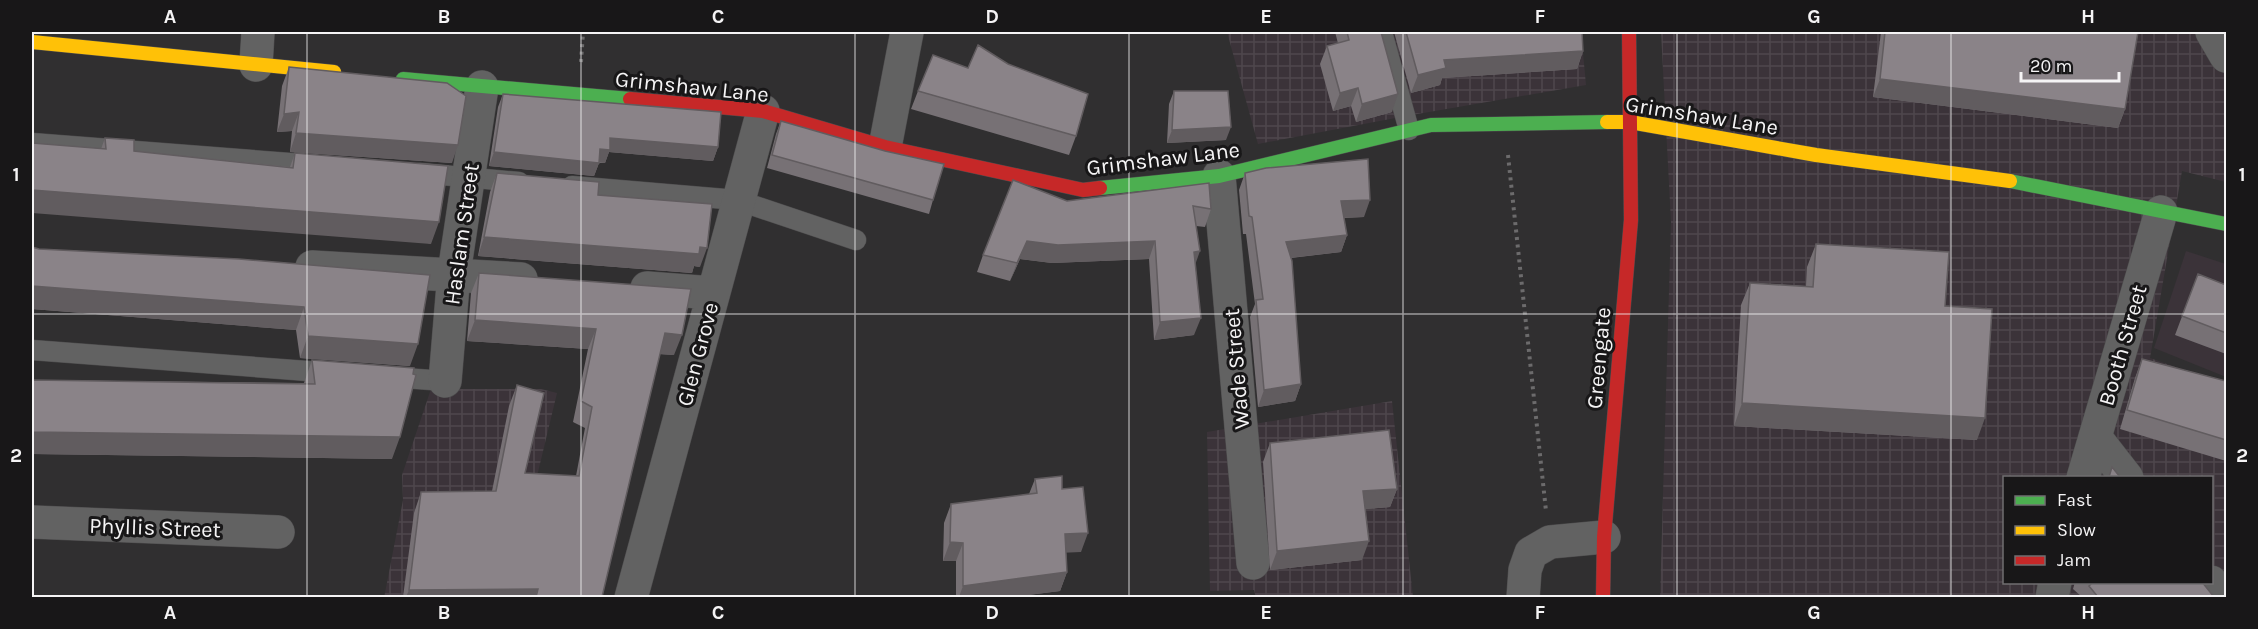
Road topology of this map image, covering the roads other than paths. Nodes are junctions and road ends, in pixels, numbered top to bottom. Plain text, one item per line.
1 (258, 32) edge
2 (908, 32) edge
3 (1383, 32) edge
4 (1629, 32) edge
5 (2212, 32) edge
6 (32, 42) edge
7 (2226, 56) edge
8 (256, 65) junction
9 (351, 74) edge
10 (387, 78) edge
11 (482, 87) junction
12 (763, 111) junction
13 (1630, 122) junction
14 (1409, 130) junction
15 (32, 143) edge
16 (885, 147) junction
17 (339, 167) edge
18 (398, 172) edge
19 (1220, 176) junction
20 (469, 177) junction
21 (736, 200) junction
22 (2161, 212) junction
23 (2226, 224) edge
24 (856, 240) dead end
25 (278, 265) edge
26 (454, 273) junction
27 (548, 281) edge
28 (619, 286) edge
29 (713, 293) junction
30 (32, 350) edge
31 (351, 374) edge
32 (374, 376) edge
33 (445, 381) joint
34 (2095, 437) junction
35 (2083, 476) edge
36 (2126, 476) edge
37 (32, 522) edge
38 (278, 532) dead end
39 (1604, 537) junction
40 (1253, 562) dead end
41 (2213, 584) edge
42 (631, 597) edge
43 (1523, 597) edge
44 (1603, 597) edge
45 (2223, 597) edge

1 - 8 street
2 - 16 street
3 - 14 lane
4 - 13 main road, Greengate
5 - 7 street
6 - 8 main road
8 - 9 main road
10 - 11 main road, Grimshaw Lane
11 - 12 main road, Grimshaw Lane
11 - 20 street, Haslam Street
12 - 16 main road, Grimshaw Lane
12 - 21 street, Glen Grove
13 - 14 main road, Grimshaw Lane
13 - 22 main road, Grimshaw Lane
13 - 39 main road, Greengate
14 - 19 main road, Grimshaw Lane
15 - 17 lane
16 - 19 main road, Grimshaw Lane
18 - 20 lane
19 - 40 street, Wade Street
20 - 21 lane
20 - 26 street, Haslam Street
21 - 24 lane
21 - 29 street, Glen Grove
22 - 23 main road, Grimshaw Lane
22 - 34 street, Booth Street
25 - 26 street
26 - 27 street
26 - 33 street, Haslam Street
28 - 29 street
29 - 42 street, Glen Grove
30 - 31 lane
32 - 33 lane
34 - 35 street, Booth Street
34 - 36 street
37 - 38 street, Phyllis Street
39 - 43 street
39 - 44 main road, Greengate
41 - 45 street

